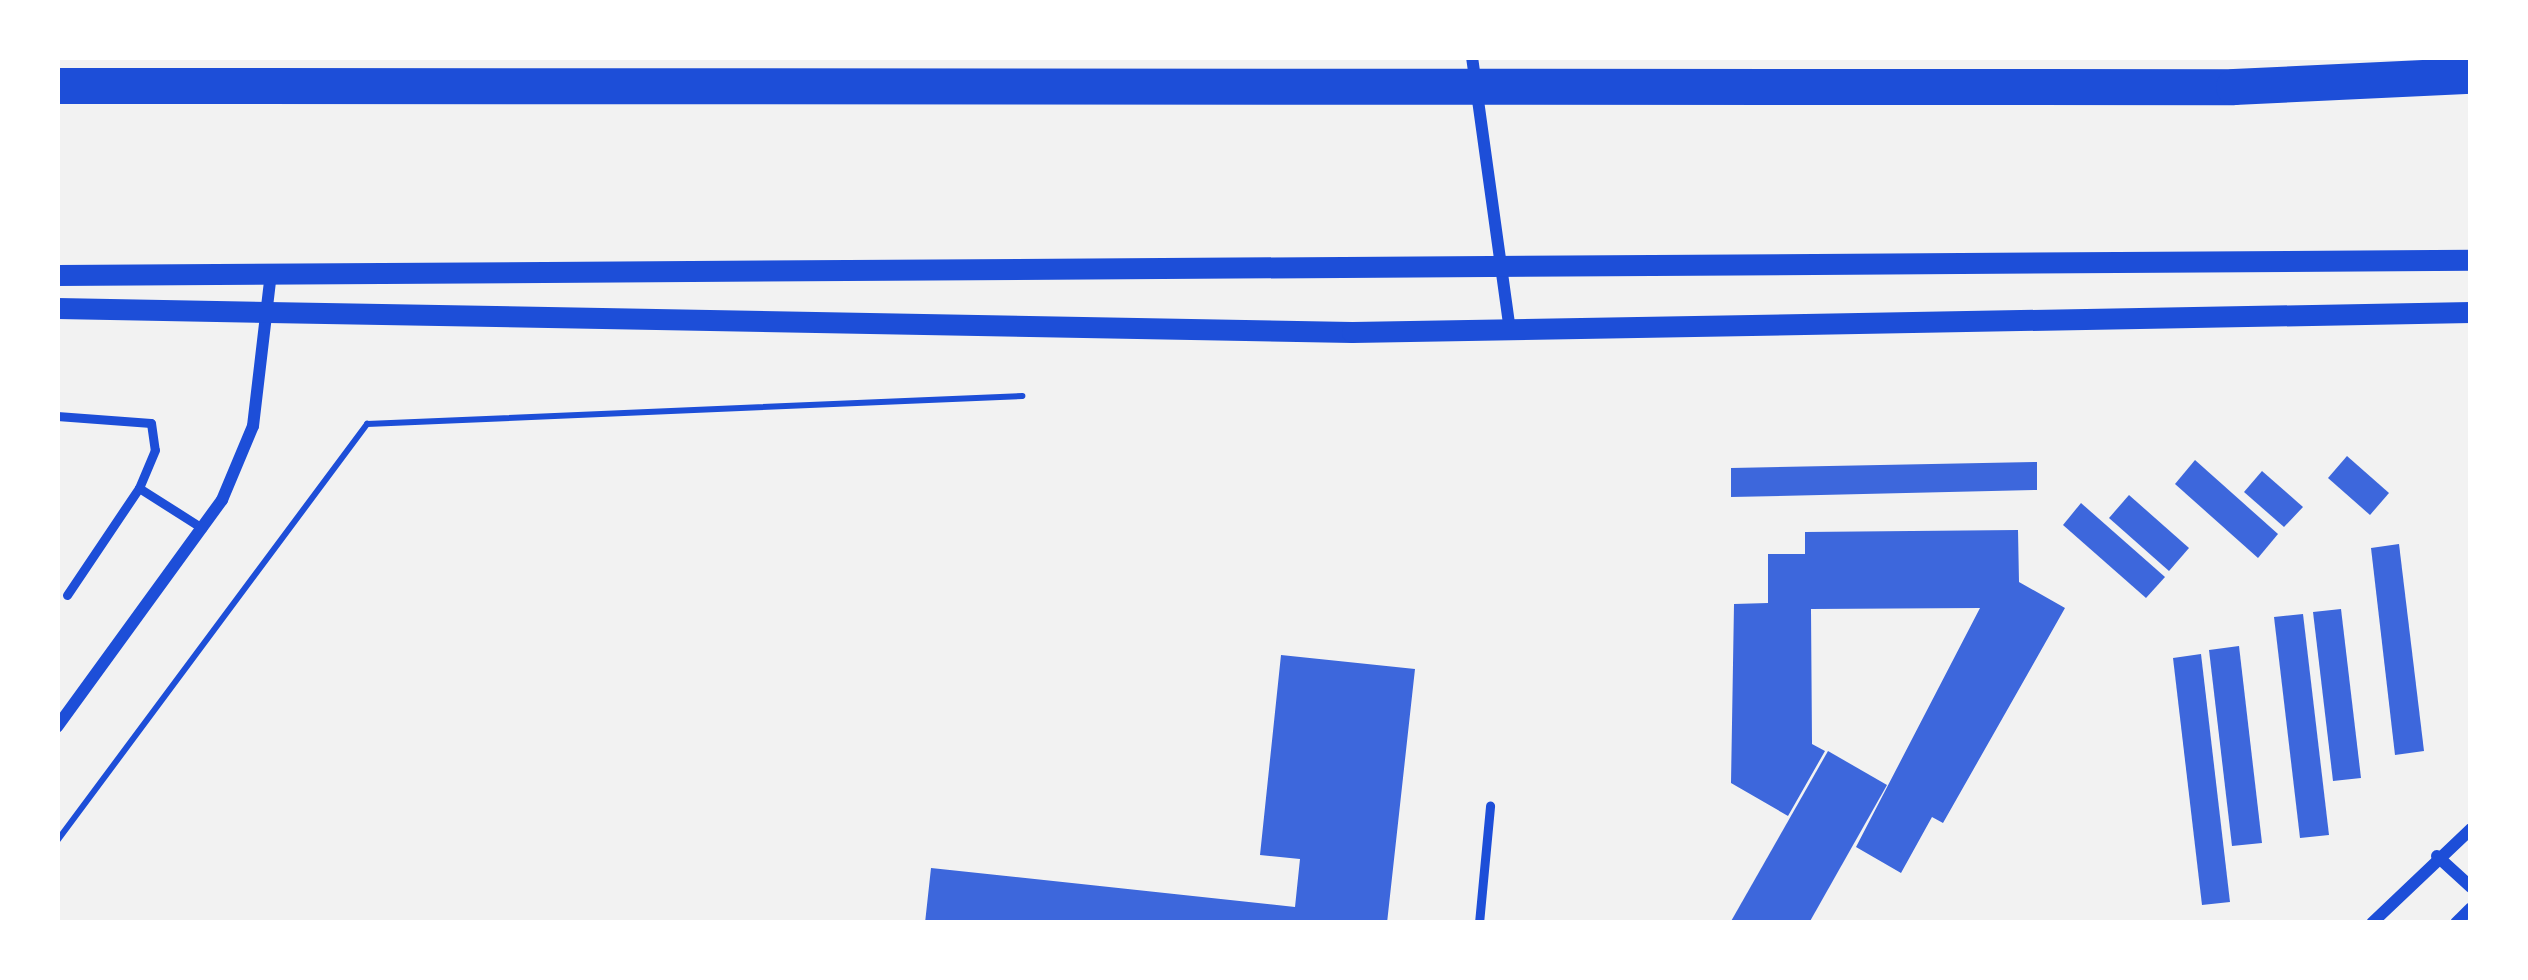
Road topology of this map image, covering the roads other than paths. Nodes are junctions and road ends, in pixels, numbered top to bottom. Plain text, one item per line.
1 (1472, 57) edge
2 (2471, 76) edge
3 (58, 86) edge
4 (2471, 260) edge
5 (1502, 267) junction
6 (271, 273) junction
7 (57, 275) edge
8 (267, 307) junction
9 (57, 308) edge
10 (2471, 312) edge
11 (1510, 331) junction
12 (57, 416) edge
13 (140, 488) junction
14 (202, 529) junction
15 (67, 595) dead end
16 (57, 728) edge
17 (1490, 806) dead end
18 (2471, 830) edge
19 (2438, 856) junction
20 (2471, 886) edge
21 (2471, 908) edge
22 (1479, 923) edge
23 (2372, 923) edge
24 (2456, 923) edge

1 - 5 street
2 - 3 highway
4 - 5 street
5 - 6 street
5 - 11 street
6 - 7 street
6 - 8 street
8 - 9 street
8 - 11 street
8 - 14 street
10 - 11 street
12 - 13 lane
13 - 14 lane
13 - 15 lane
14 - 16 street
17 - 22 lane
18 - 19 street
19 - 20 street
19 - 23 street
21 - 24 street

